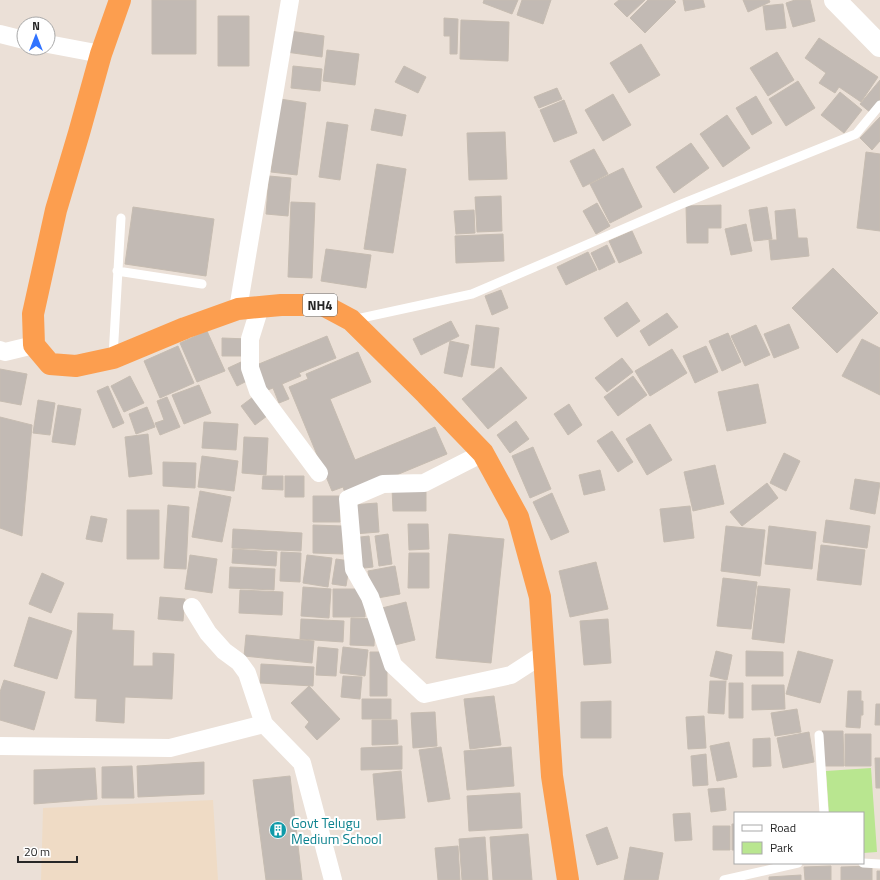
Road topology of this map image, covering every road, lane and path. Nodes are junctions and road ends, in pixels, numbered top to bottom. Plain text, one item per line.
1 (120, 0) edge
2 (290, 0) edge
3 (836, 0) edge
4 (0, 34) edge
5 (16, 38) edge
6 (56, 46) edge
7 (880, 46) edge
8 (101, 54) junction
9 (880, 105) edge
10 (121, 218) dead end
11 (117, 271) junction
12 (202, 284) dead end
13 (260, 307) junction
14 (238, 309) junction
15 (351, 320) junction
16 (34, 345) junction
17 (0, 350) edge
18 (113, 358) junction
19 (483, 453) junction
20 (319, 473) dead end
21 (192, 607) dead end
22 (544, 653) junction
23 (264, 724) junction
24 (819, 735) dead end
25 (0, 746) edge
26 (824, 812) edge
27 (864, 863) edge
28 (794, 864) edge
29 (880, 864) edge
30 (333, 880) edge
31 (568, 880) edge
32 (724, 880) edge

1 - 8 highway
2 - 14 street
3 - 7 main road
4 - 5 street
6 - 8 street
8 - 16 highway
9 - 15 lane
10 - 11 lane
11 - 12 lane
11 - 18 lane
13 - 14 highway, NH4
13 - 15 highway, NH4
13 - 20 street
14 - 18 highway, NH4
15 - 19 highway, NH4
16 - 17 street
16 - 18 highway, NH4
19 - 22 highway, NH4
19 - 22 street
21 - 23 street
22 - 31 highway, NH4
23 - 25 street
23 - 30 street
24 - 26 lane
27 - 29 lane
28 - 32 lane

